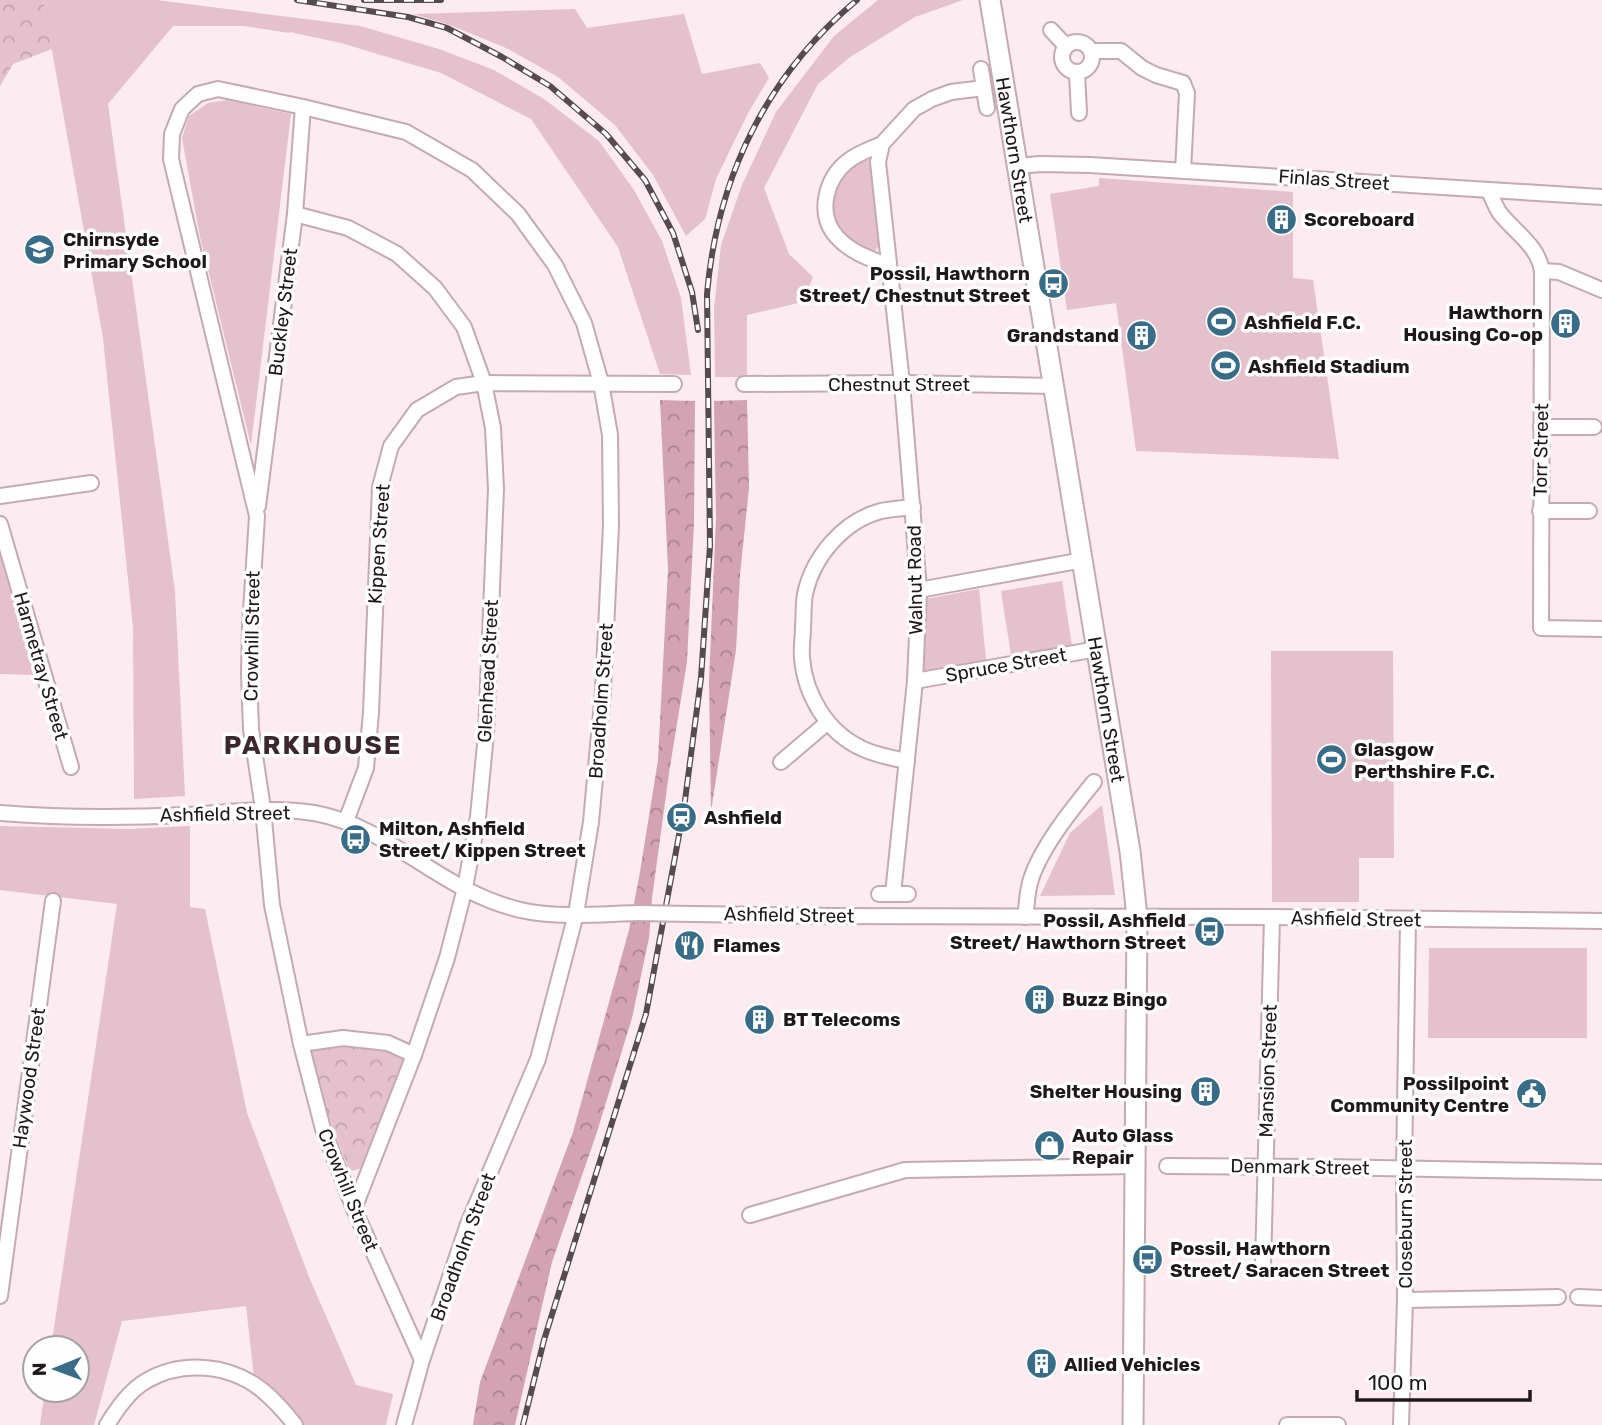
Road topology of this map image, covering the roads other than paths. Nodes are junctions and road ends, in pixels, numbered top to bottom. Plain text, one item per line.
1 (990, 0) edge
2 (1051, 30) dead end
3 (1066, 46) junction
4 (1091, 51) junction
5 (981, 69) dead end
6 (1077, 73) junction
7 (984, 88) junction
8 (303, 107) junction
9 (987, 108) dead end
10 (1079, 113) dead end
11 (882, 144) junction
12 (1018, 166) junction
13 (1183, 171) junction
14 (1489, 191) junction
15 (1602, 197) edge
16 (295, 214) junction
17 (889, 266) junction
18 (1542, 271) junction
19 (1602, 290) edge
20 (484, 383) junction
21 (601, 383) junction
22 (902, 383) junction
23 (674, 384) dead end
24 (744, 384) dead end
25 (1054, 386) junction
26 (1541, 427) junction
27 (1594, 427) dead end
28 (91, 482) dead end
29 (0, 496) edge
30 (913, 506) junction
31 (1540, 511) junction
32 (1589, 511) dead end
33 (257, 516) junction
34 (0, 524) edge
35 (1083, 560) junction
36 (919, 590) junction
37 (1602, 629) edge
38 (1097, 649) junction
39 (915, 681) junction
40 (828, 722) junction
41 (907, 761) junction
42 (781, 762) dead end
43 (71, 768) dead end
44 (1094, 782) dead end
45 (263, 809) junction
46 (0, 813) edge
47 (346, 821) junction
48 (465, 888) junction
49 (893, 894) dead end
50 (53, 901) dead end
51 (576, 914) junction
52 (1025, 917) junction
53 (1136, 917) junction
54 (1272, 917) junction
55 (1408, 920) junction
56 (1602, 921) edge
57 (301, 1044) junction
58 (414, 1055) junction
59 (1135, 1166) junction
60 (1167, 1166) dead end
61 (1266, 1166) junction
62 (1404, 1169) junction
63 (1602, 1172) edge
64 (354, 1209) junction
65 (750, 1215) dead end
66 (1263, 1266) dead end
67 (0, 1296) edge
68 (1558, 1297) dead end
69 (1578, 1297) dead end
70 (1602, 1298) edge
71 (1405, 1300) junction
72 (422, 1360) junction
73 (107, 1425) edge
74 (295, 1425) edge
75 (404, 1425) edge
76 (1133, 1425) edge
77 (1287, 1425) edge
78 (1338, 1425) edge
79 (1401, 1425) edge

1 - 12 main road, Hawthorn Street
2 - 3 street
3 - 4 street
3 - 6 street
4 - 6 street
4 - 13 street
5 - 7 street
6 - 10 street
7 - 9 street
7 - 11 street
8 - 16 street, Buckley Street
8 - 21 street, Broadholm Street
8 - 33 street, Crowhill Street
11 - 17 street, Walnut Road
11 - 17 street
12 - 13 street, Finlas Street
12 - 25 main road, Hawthorn Street
13 - 14 street, Finlas Street
14 - 15 street, Finlas Street
14 - 18 street
16 - 20 street, Glenhead Street
16 - 33 street, Buckley Street
17 - 22 street, Walnut Road
18 - 19 street
18 - 26 street, Torr Street
20 - 21 street, Kippen Street
20 - 47 street, Kippen Street
20 - 48 street, Glenhead Street
21 - 23 street, Kippen Street
21 - 51 street, Broadholm Street
22 - 24 street, Chestnut Street
22 - 25 street, Chestnut Street
22 - 30 street, Walnut Road
25 - 35 main road, Hawthorn Street
26 - 27 street
26 - 31 street, Torr Street
28 - 29 street
30 - 36 street, Walnut Road
30 - 40 street
31 - 32 street
31 - 37 street, Torr Street
33 - 45 street, Crowhill Street
34 - 43 street, Harmetray Street
35 - 36 street
35 - 38 main road, Hawthorn Street
36 - 39 street, Walnut Road
38 - 39 street, Spruce Street
38 - 53 main road, Hawthorn Street
39 - 41 street, Walnut Road
40 - 41 street
40 - 42 street
41 - 49 street, Walnut Road
44 - 52 street
45 - 46 street, Ashfield Street
45 - 47 street, Ashfield Street
45 - 57 street, Crowhill Street
47 - 48 street, Ashfield Street
48 - 51 street, Ashfield Street
48 - 58 street, Glenhead Street
50 - 67 street, Haywood Street
51 - 52 street, Ashfield Street, bridge
51 - 72 street, Broadholm Street
52 - 53 street, Ashfield Street
53 - 54 street, Ashfield Street
53 - 59 main road, Hawthorn Street
54 - 55 street, Ashfield Street
54 - 61 street, Mansion Street
55 - 56 street, Ashfield Street
55 - 62 street, Closeburn Street
57 - 58 street
57 - 64 street, Crowhill Street
58 - 64 street, Glenhead Street
59 - 65 street
59 - 76 main road, Hawthorn Street
60 - 61 street, Denmark Street
61 - 62 street, Denmark Street
61 - 66 street, Mansion Street
62 - 63 street, Denmark Street
62 - 71 street, Closeburn Street
64 - 72 street, Crowhill Street
68 - 71 street
69 - 70 street
71 - 79 street, Closeburn Street
72 - 75 street, Broadholm Street
73 - 74 street
77 - 78 street

